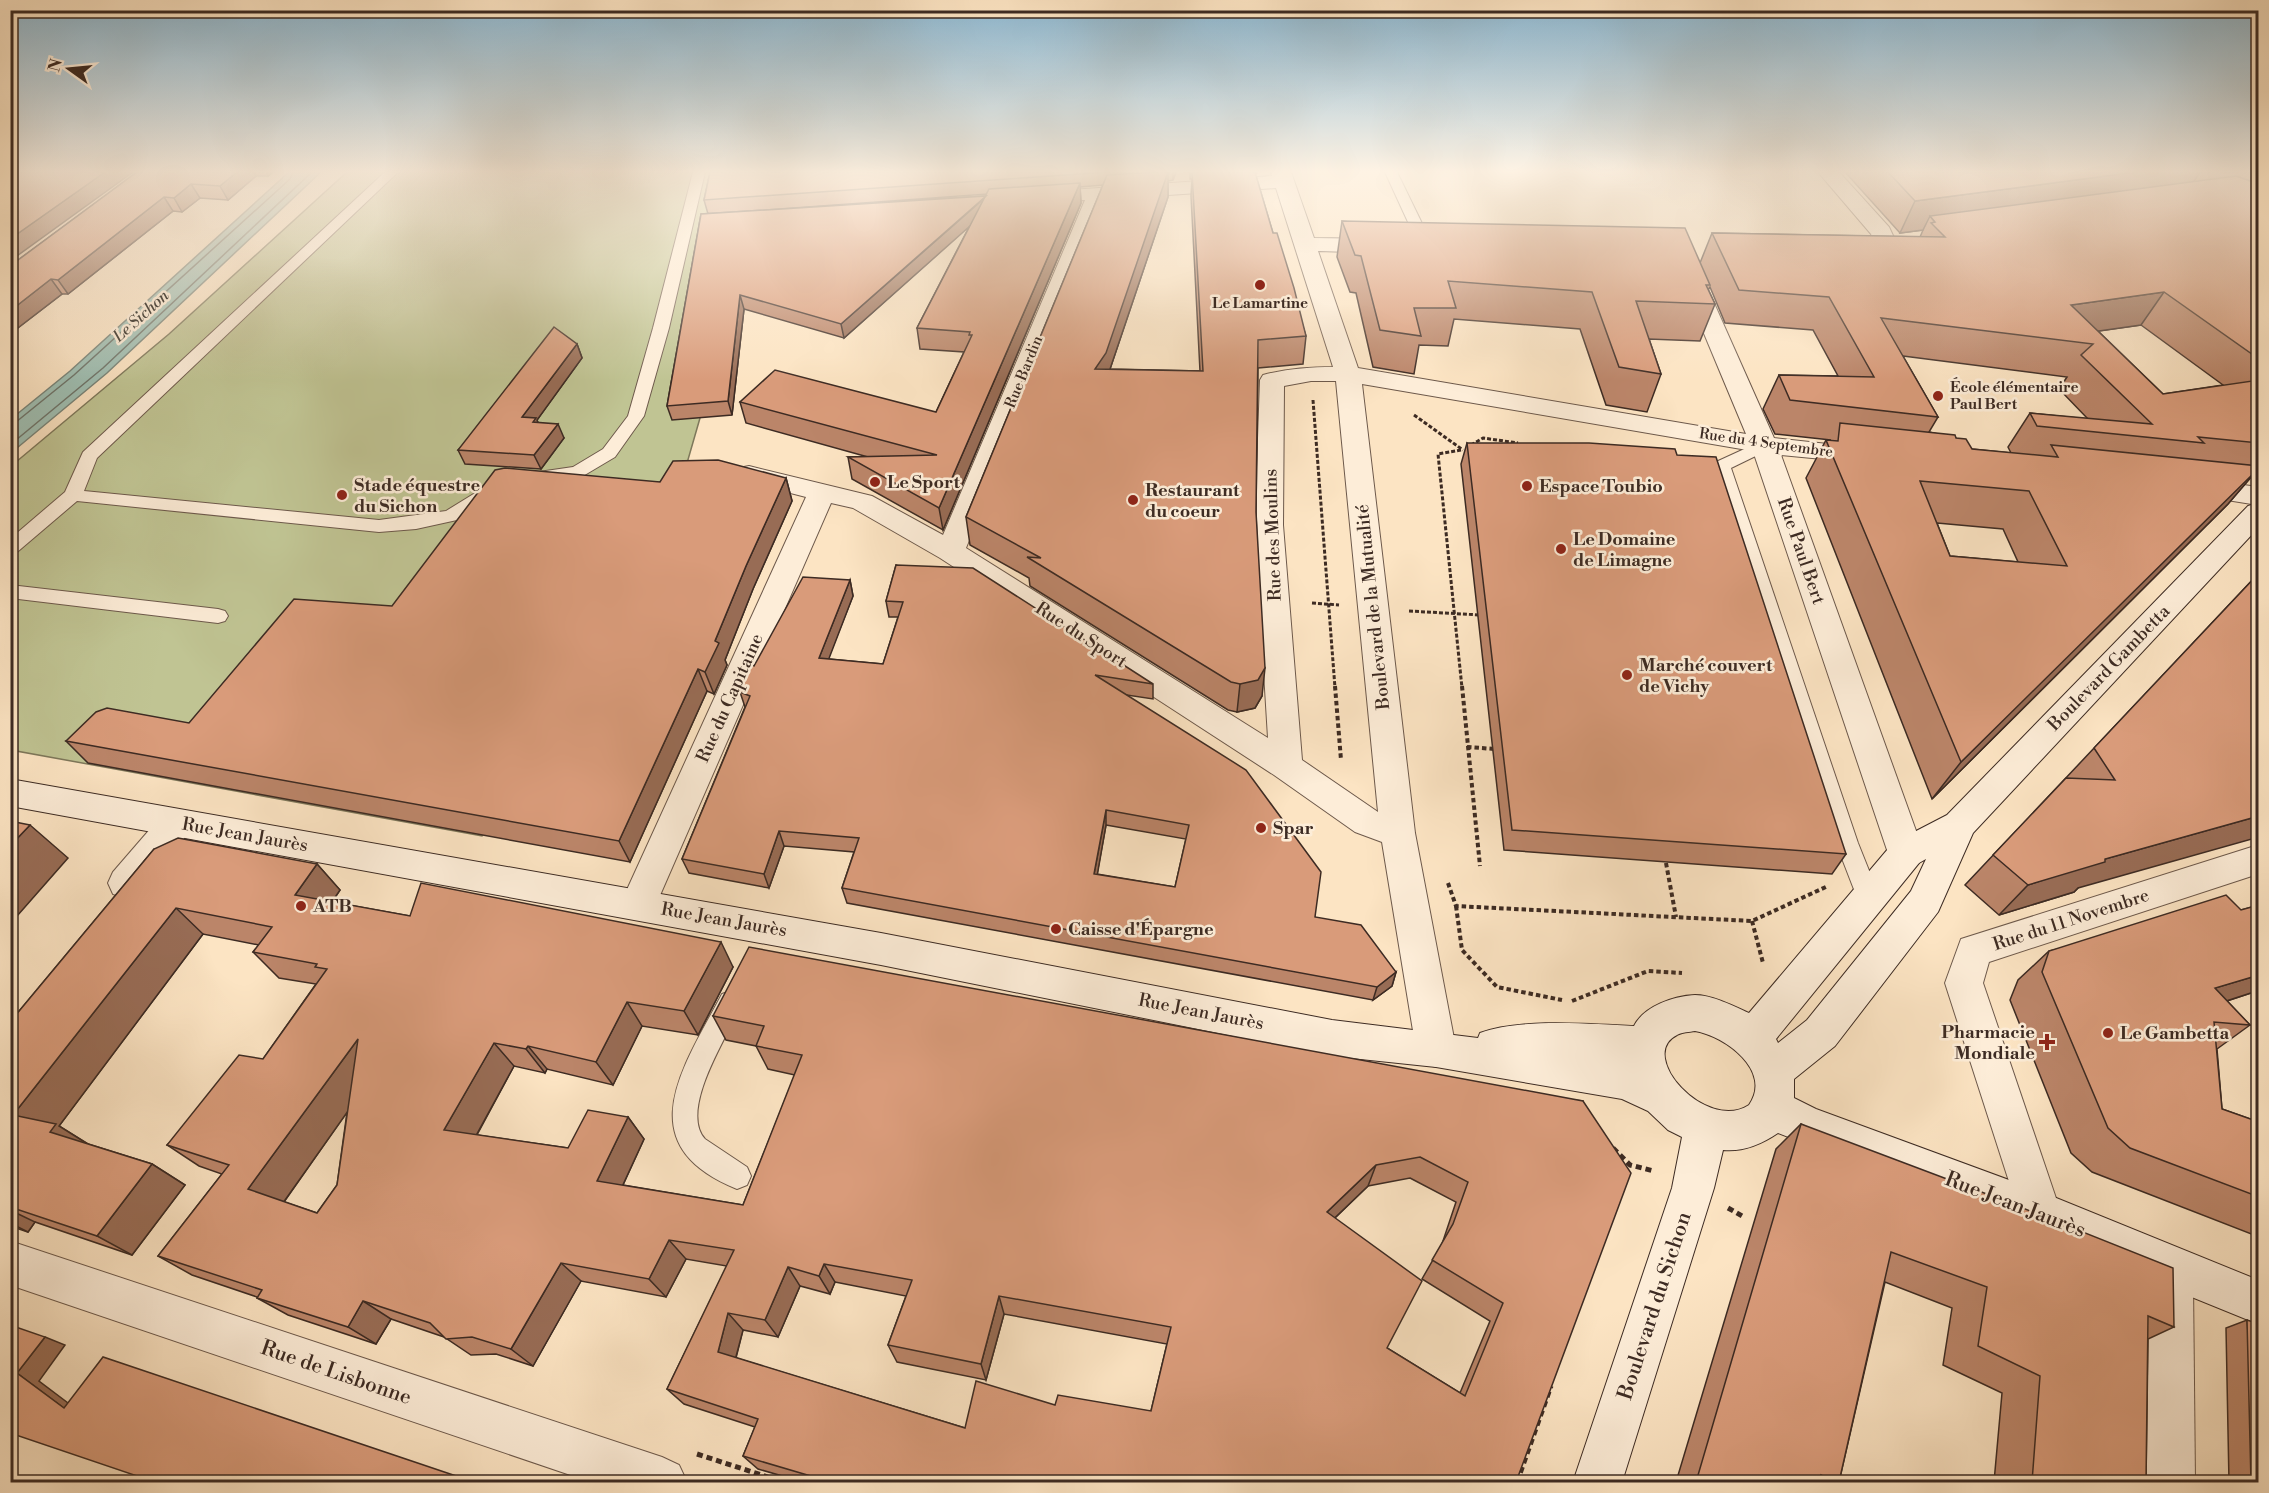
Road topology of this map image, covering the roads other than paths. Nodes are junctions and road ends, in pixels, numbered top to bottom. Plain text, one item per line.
1 (318, 242) edge
2 (687, 242) edge
3 (1078, 242) edge
4 (1424, 242) edge
5 (1895, 242) edge
6 (1305, 244) joint
7 (1426, 246) junction
8 (1449, 247) edge
9 (1681, 254) edge
10 (1839, 256) edge
11 (1348, 374) junction
12 (1764, 445) junction
13 (1891, 458) edge
14 (749, 474) edge
15 (2168, 485) edge
16 (822, 491) junction
17 (73, 495) junction
18 (2259, 496) edge
19 (2259, 512) edge
20 (10, 549) edge
21 (950, 551) junction
22 (10, 591) edge
23 (218, 616) dead end
24 (1286, 766) junction
25 (10, 792) edge
26 (176, 823) junction
27 (1959, 825) junction
28 (1398, 833) junction
29 (1906, 853) junction
30 (2259, 860) edge
31 (1868, 898) junction
32 (638, 905) junction
33 (105, 909) edge
34 (744, 977) edge
35 (1752, 1038) junction
36 (1645, 1044) junction
37 (1436, 1049) junction
38 (1773, 1089) junction
39 (1659, 1096) junction
40 (1704, 1128) junction
41 (737, 1176) dead end
42 (2039, 1213) junction
43 (10, 1263) edge
44 (2172, 1267) junction
45 (2259, 1302) edge
46 (662, 1482) edge
47 (1598, 1482) edge
48 (2171, 1482) edge

1 - 17 lane
2 - 17 lane
3 - 21 street, Rue Bardin
4 - 7 lane
5 - 10 street
6 - 7 street
6 - 11 street, Boulevard de la Mutualité
7 - 8 street
9 - 12 street, Rue Paul Bert
11 - 12 street, Rue du 4 Septembre
11 - 24 street, Rue des Moulins
11 - 28 street, Boulevard de la Mutualité
12 - 13 street, Rue du 4 Septembre
12 - 29 street, Rue Paul Bert
12 - 31 lane
14 - 16 street, Rue du Sport
15 - 18 street
16 - 21 street, Rue du Sport
16 - 32 street, Rue du Capitaine
17 - 20 lane
19 - 27 street, Boulevard Gambetta
21 - 24 street, Rue du Sport
22 - 23 lane
24 - 28 street, Rue du Sport
25 - 26 street, Rue Jean Jaurès
26 - 32 street, Rue Jean Jaurès
26 - 33 street
27 - 29 street, Boulevard Gambetta
27 - 38 street, Boulevard Gambetta
28 - 37 street, Boulevard de la Mutualité
29 - 31 street, Boulevard Gambetta
30 - 42 street, Rue du 11 Novembre
31 - 35 street, Boulevard Gambetta
32 - 37 street, Rue Jean Jaurès
34 - 41 lane
35 - 36 street
35 - 38 street
36 - 37 street, Rue Jean Jaurès
36 - 39 street
37 - 39 street, Rue Jean Jaurès
38 - 40 street
38 - 42 street, Rue Jean Jaurès
39 - 40 street
40 - 47 street, Boulevard du Sichon
42 - 44 street, Rue Jean Jaurès
43 - 46 street, Rue de Lisbonne
44 - 45 street, Rue Jean Jaurès
44 - 48 street

